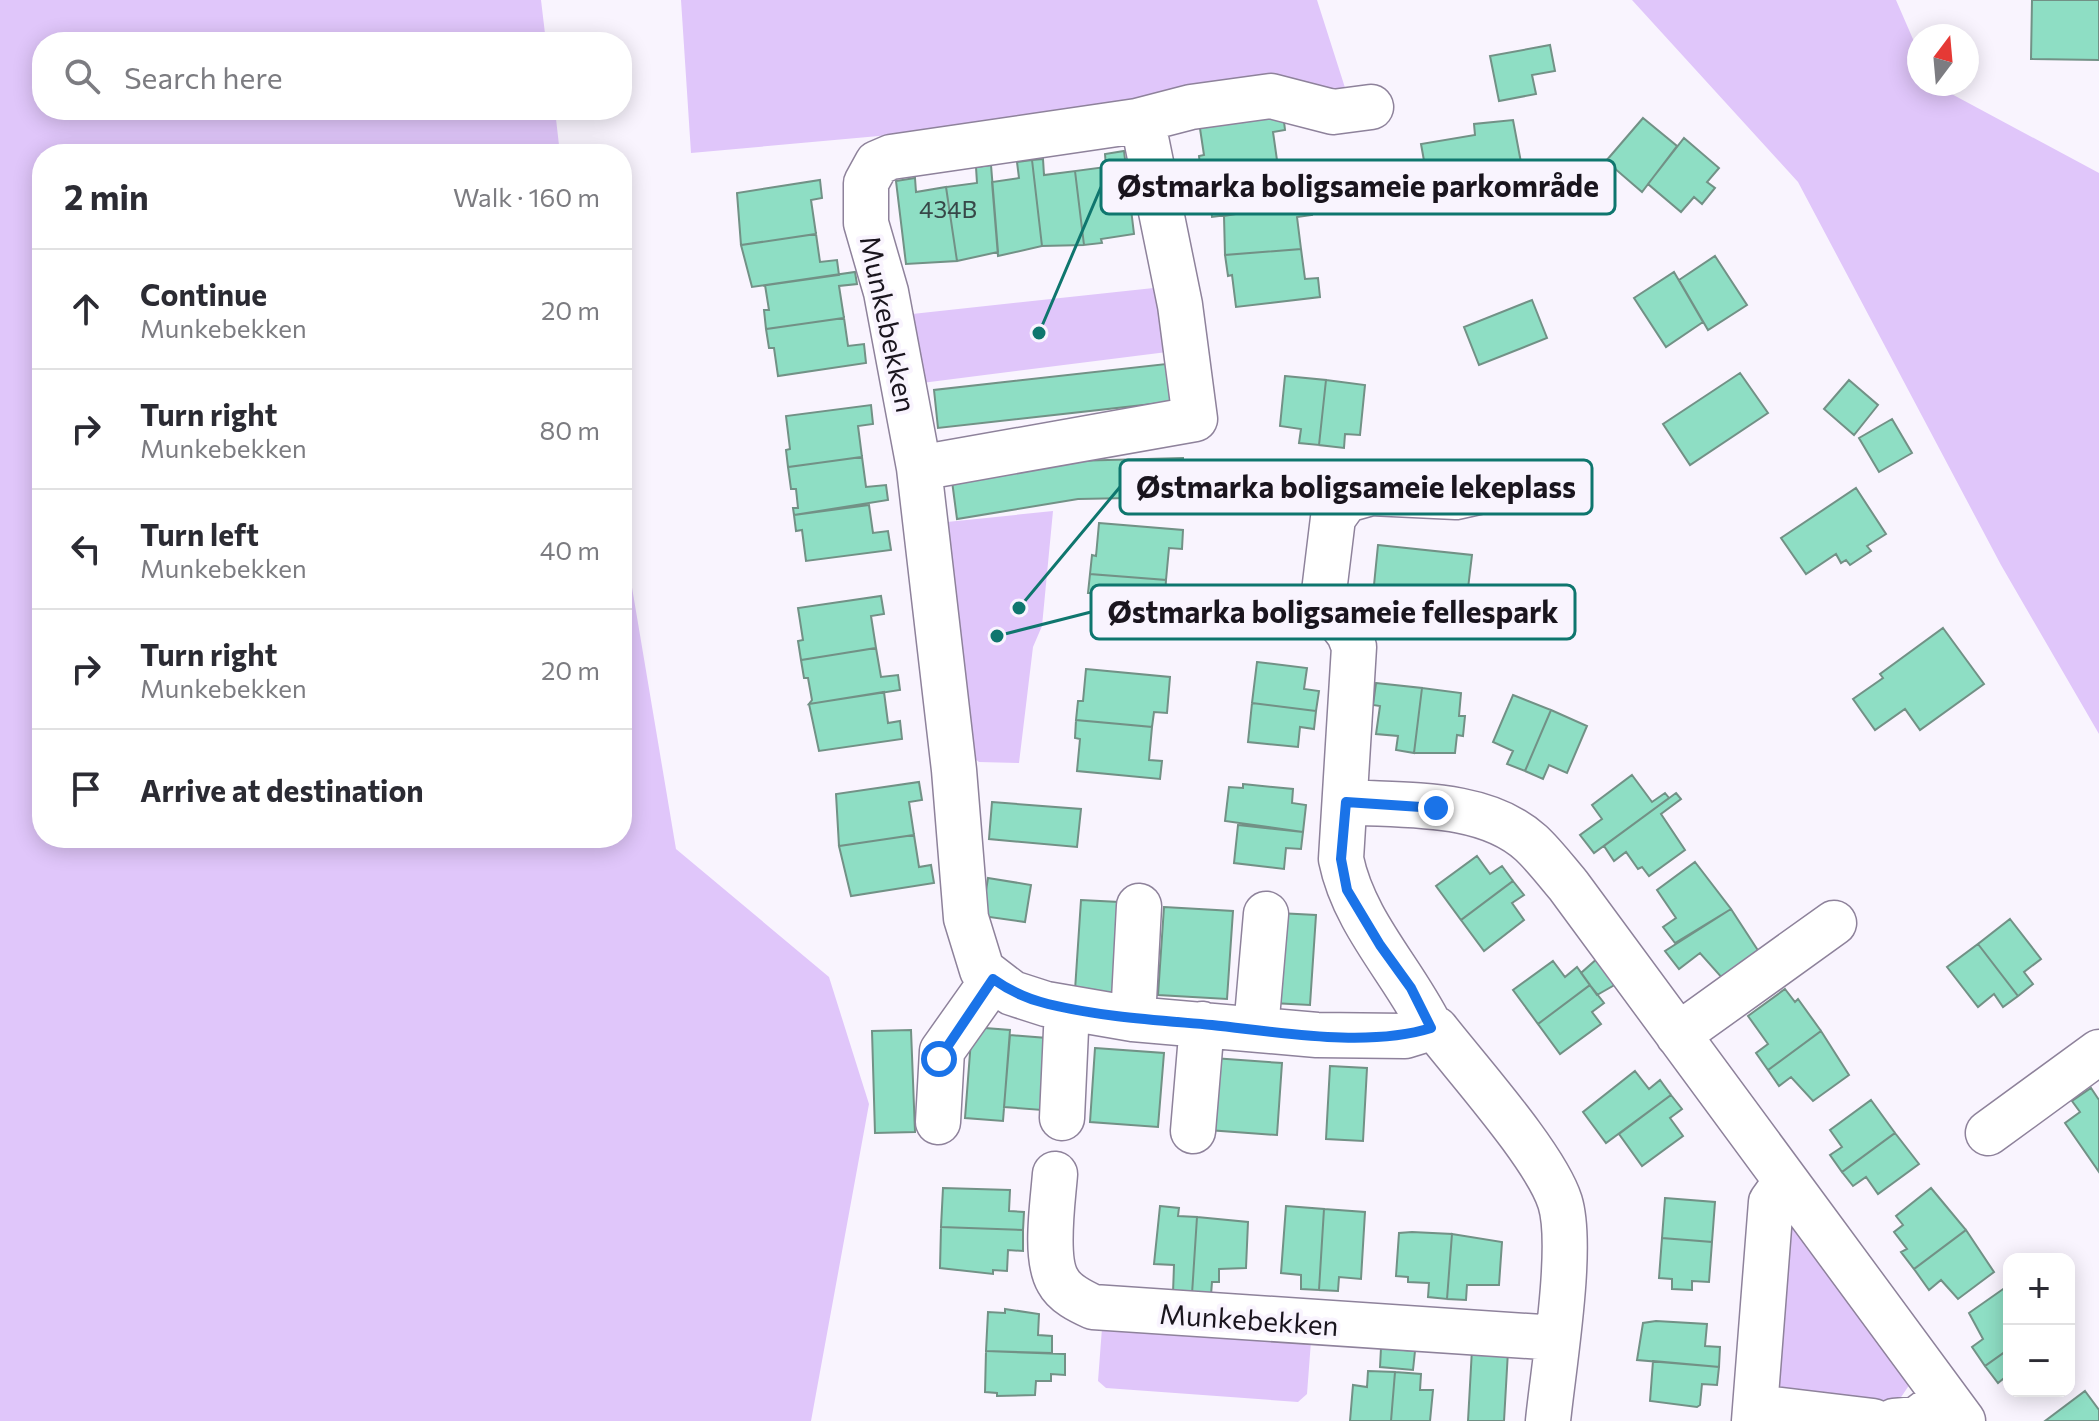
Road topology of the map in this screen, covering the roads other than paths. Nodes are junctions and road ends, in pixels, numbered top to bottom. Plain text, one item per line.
1 (1371, 107) dead end
2 (1137, 121) junction
3 (919, 468) junction
4 (1510, 485) dead end
5 (1346, 802) junction
6 (1139, 906) dead end
7 (1266, 914) dead end
8 (1834, 923) dead end
9 (993, 979) junction
10 (1067, 1008) junction
11 (1133, 1019) junction
12 (1202, 1024) junction
13 (1431, 1028) junction
14 (1256, 1029) junction
15 (1678, 1035) junction
16 (2099, 1052) edge
17 (1062, 1118) dead end
18 (938, 1122) dead end
19 (1193, 1131) dead end
20 (1988, 1133) dead end
21 (1055, 1174) dead end
22 (1786, 1181) junction
23 (1557, 1338) junction
24 (1954, 1410) edge
25 (1755, 1414) edge
26 (1548, 1421) edge
27 (1873, 1421) edge
28 (1894, 1421) edge

1 - 2 lane, Munkebekken
2 - 3 lane, Munkebekken
2 - 3 lane
3 - 9 lane, Munkebekken
4 - 5 lane
5 - 13 lane
5 - 15 lane
6 - 11 lane
7 - 14 lane
8 - 15 lane
9 - 10 lane
9 - 18 lane
10 - 11 lane
10 - 17 lane
11 - 12 lane
12 - 14 lane
12 - 19 lane
13 - 14 lane
13 - 23 lane
15 - 22 lane
16 - 20 lane
21 - 23 lane, Munkebekken
22 - 24 lane
22 - 25 lane
23 - 26 lane
24 - 28 lane
25 - 27 lane

